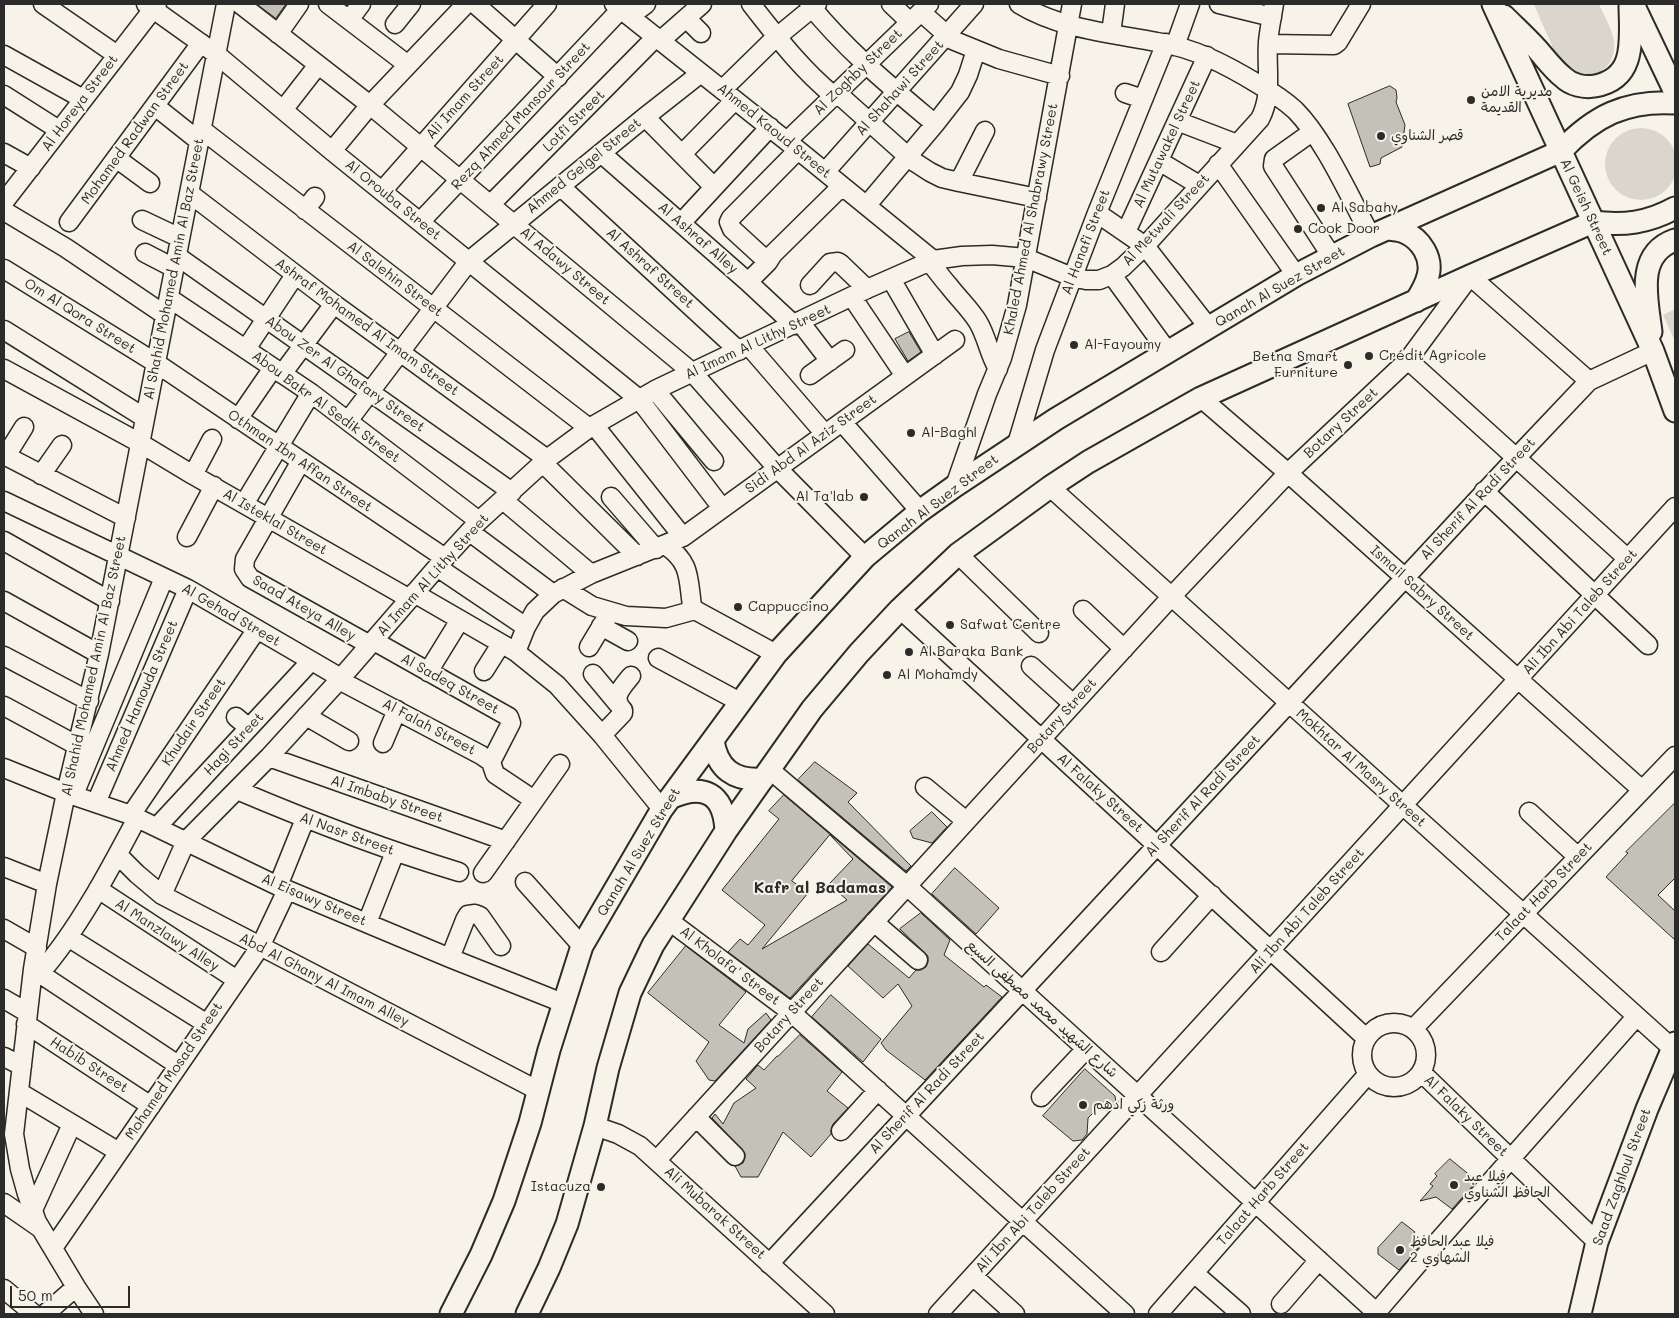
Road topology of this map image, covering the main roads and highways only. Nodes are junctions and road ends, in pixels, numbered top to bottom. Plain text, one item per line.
1 (1632, 4) edge
2 (1494, 5) edge
3 (1675, 92) edge
4 (1675, 103) edge
5 (1561, 151) junction
6 (1675, 208) edge
7 (1593, 222) junction
8 (1380, 232) junction
9 (1675, 240) edge
10 (1416, 301) junction
11 (1653, 351) junction
12 (1675, 411) edge
13 (714, 740) junction
14 (766, 774) junction
15 (666, 804) junction
16 (726, 831) junction
17 (1674, 1046) edge
18 (451, 1314) edge
19 (527, 1314) edge
20 (1580, 1314) edge

1 - 2 main road
1 - 3 main road
2 - 5 main road, Al Geish Street
4 - 5 main road, Qanah Al Suez Street
5 - 7 main road, Al Geish Street
5 - 8 main road, Qanah Al Suez Street
6 - 7 main road
7 - 10 main road
7 - 11 main road, Al Geish Street
8 - 10 main road
8 - 13 main road, Qanah Al Suez Street
9 - 11 main road
10 - 14 main road
11 - 12 main road, Al Geish Street
13 - 14 main road
13 - 15 main road, Qanah Al Suez Street
14 - 16 main road
15 - 16 main road
15 - 18 main road, Qanah Al Suez Street
16 - 19 main road
17 - 20 main road, Saad Zaghloul Street

